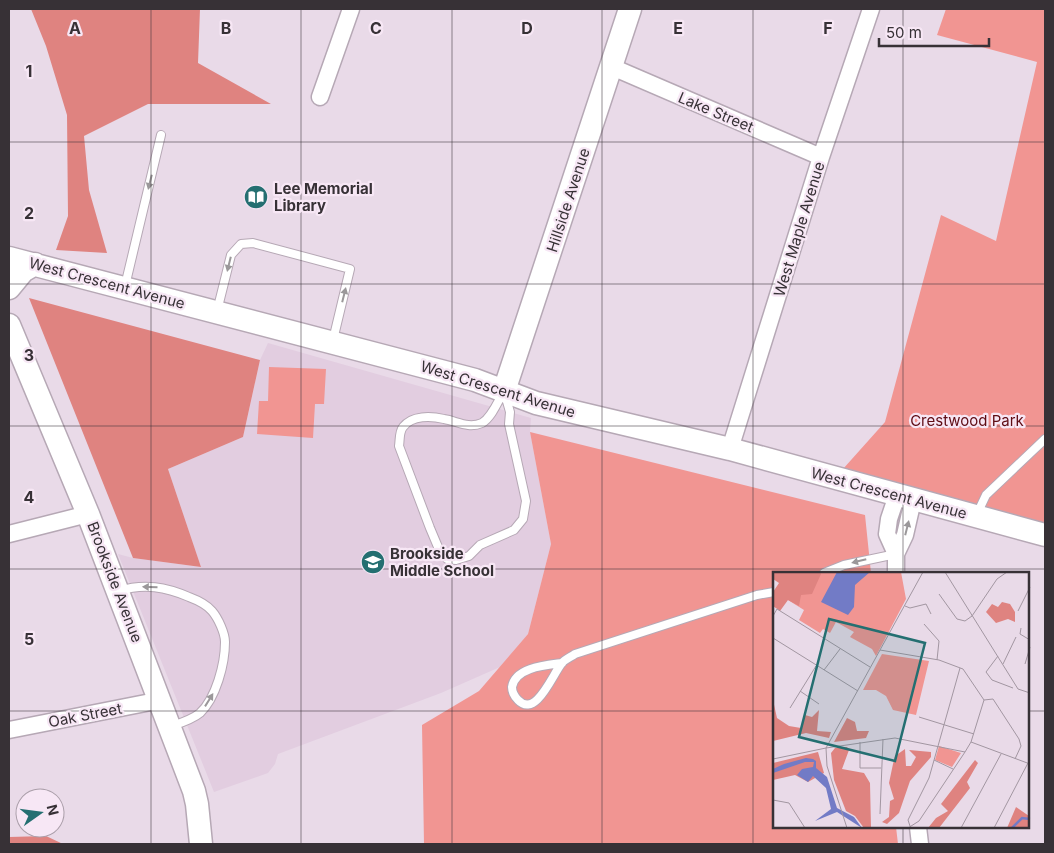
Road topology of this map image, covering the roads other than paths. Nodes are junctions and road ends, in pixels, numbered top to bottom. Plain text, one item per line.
1 (352, 9) edge
2 (630, 9) edge
3 (871, 9) edge
4 (612, 67) junction
5 (320, 97) dead end
6 (162, 135) dead end
7 (821, 158) junction
8 (9, 258) edge
9 (34, 264) junction
10 (124, 287) junction
11 (9, 288) edge
12 (216, 312) junction
13 (9, 325) edge
14 (332, 342) junction
15 (504, 391) junction
16 (1045, 439) edge
17 (730, 449) junction
18 (905, 498) junction
19 (88, 514) junction
20 (976, 517) junction
21 (9, 534) edge
22 (1045, 535) edge
23 (896, 554) junction
24 (826, 572) edge
25 (896, 572) edge
26 (118, 592) junction
27 (773, 592) edge
28 (562, 663) junction
29 (161, 700) junction
30 (170, 727) junction
31 (9, 730) edge
32 (918, 828) edge
33 (201, 844) edge
34 (920, 844) edge

1 - 5 street
2 - 4 main road, Hillside Avenue
3 - 7 street, West Maple Avenue
4 - 7 street, Lake Street
4 - 15 main road, Hillside Avenue
6 -> 10 lane
7 - 17 street, West Maple Avenue
8 - 9 main road, West Crescent Avenue
9 - 10 main road, West Crescent Avenue
9 - 11 main road
10 - 12 main road, West Crescent Avenue
12 - 14 main road, West Crescent Avenue
14 -> 12 lane
13 - 19 main road, Brookside Avenue
14 - 15 main road, West Crescent Avenue
15 - 15 lane
15 - 17 main road, West Crescent Avenue
16 - 20 lane
17 - 18 main road, West Crescent Avenue
18 - 20 main road, West Crescent Avenue
18 - 23 street
19 - 21 street
19 - 26 main road, Brookside Avenue
20 - 22 main road, West Crescent Avenue
23 -> 24 lane
23 - 25 street
26 - 29 main road, Brookside Avenue
30 -> 26 lane
27 - 28 lane
28 - 28 lane
29 - 30 main road, Brookside Avenue
29 - 31 street, Oak Street
30 - 33 main road, Brookside Avenue
32 - 34 street

